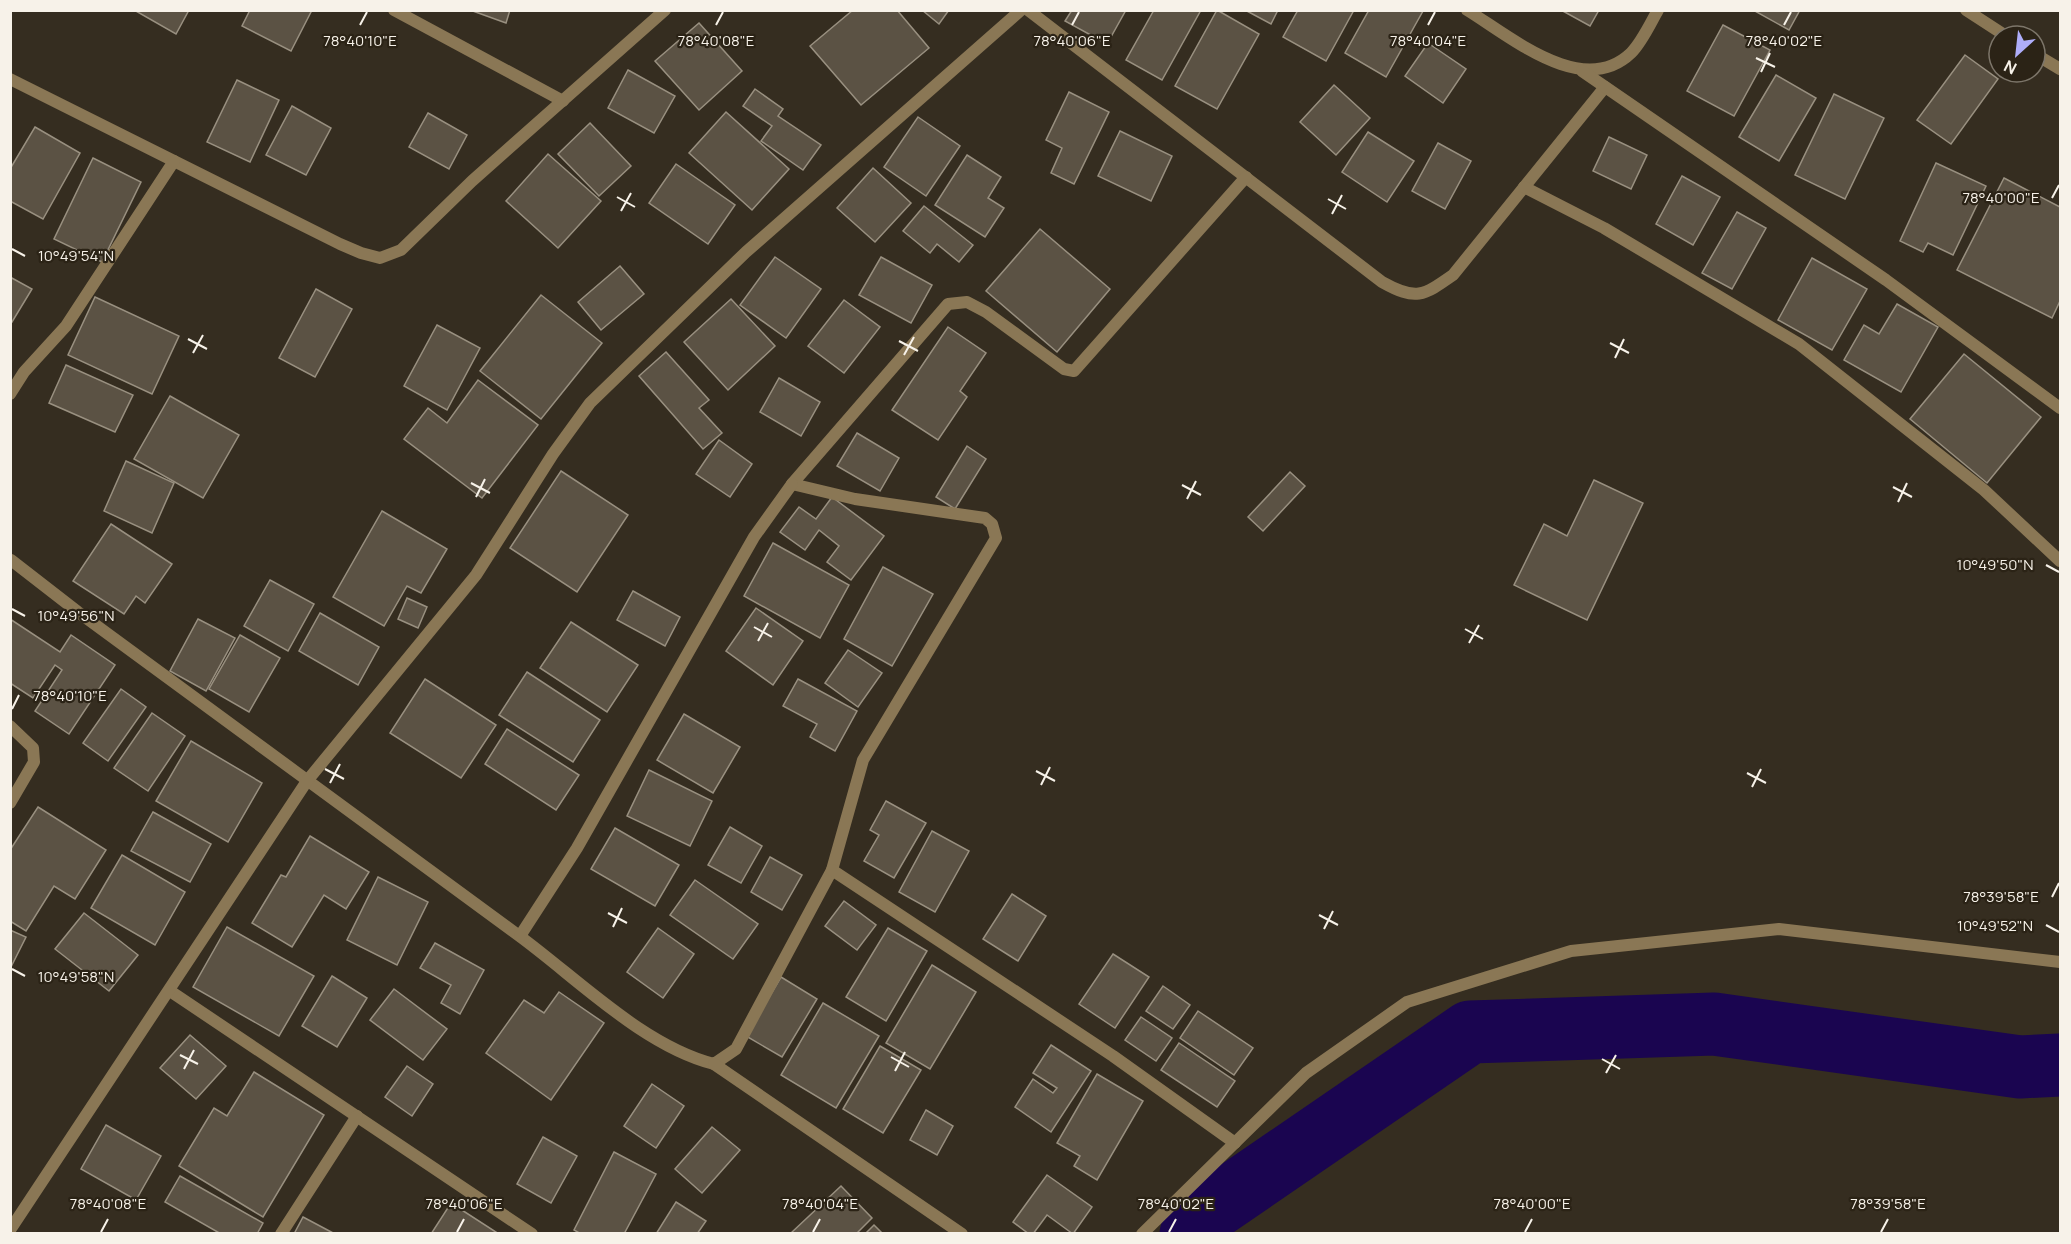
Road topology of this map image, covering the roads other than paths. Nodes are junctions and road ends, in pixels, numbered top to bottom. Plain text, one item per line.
1 (394, 10) edge
2 (665, 10) edge
3 (1021, 10) edge
4 (1028, 10) edge
5 (1467, 10) edge
6 (1658, 10) edge
7 (1966, 10) edge
8 (1988, 24) edge
9 (2047, 61) edge
10 (2061, 69) edge
11 (1582, 71) junction
12 (10, 79) edge
13 (1605, 87) junction
14 (563, 101) junction
15 (174, 161) junction
16 (1246, 177) junction
17 (1524, 187) junction
18 (10, 394) edge
19 (2061, 408) edge
20 (792, 484) junction
21 (11, 560) edge
22 (2061, 561) edge
23 (10, 726) edge
24 (307, 781) junction
25 (10, 803) edge
26 (832, 870) junction
27 (520, 936) junction
28 (2061, 962) edge
29 (170, 991) junction
30 (714, 1064) junction
31 (357, 1116) junction
32 (1234, 1143) junction
33 (10, 1230) edge
34 (281, 1233) edge
35 (532, 1233) edge
36 (962, 1233) edge
37 (1142, 1233) edge

1 - 14 street
2 - 14 street
3 - 24 street
4 - 16 street
5 - 11 street
6 - 11 street
7 - 8 street
9 - 10 street
11 - 13 street
12 - 15 street
13 - 17 street
13 - 19 street
14 - 15 street
15 - 18 street
16 - 17 street
16 - 20 street
17 - 22 street
20 - 26 street
20 - 27 street
21 - 24 street
23 - 25 street
24 - 27 street
24 - 29 street
26 - 30 street
26 - 32 street
27 - 30 street
28 - 32 street
29 - 31 street
29 - 33 street
30 - 36 street
31 - 34 street
31 - 35 street
32 - 37 street

